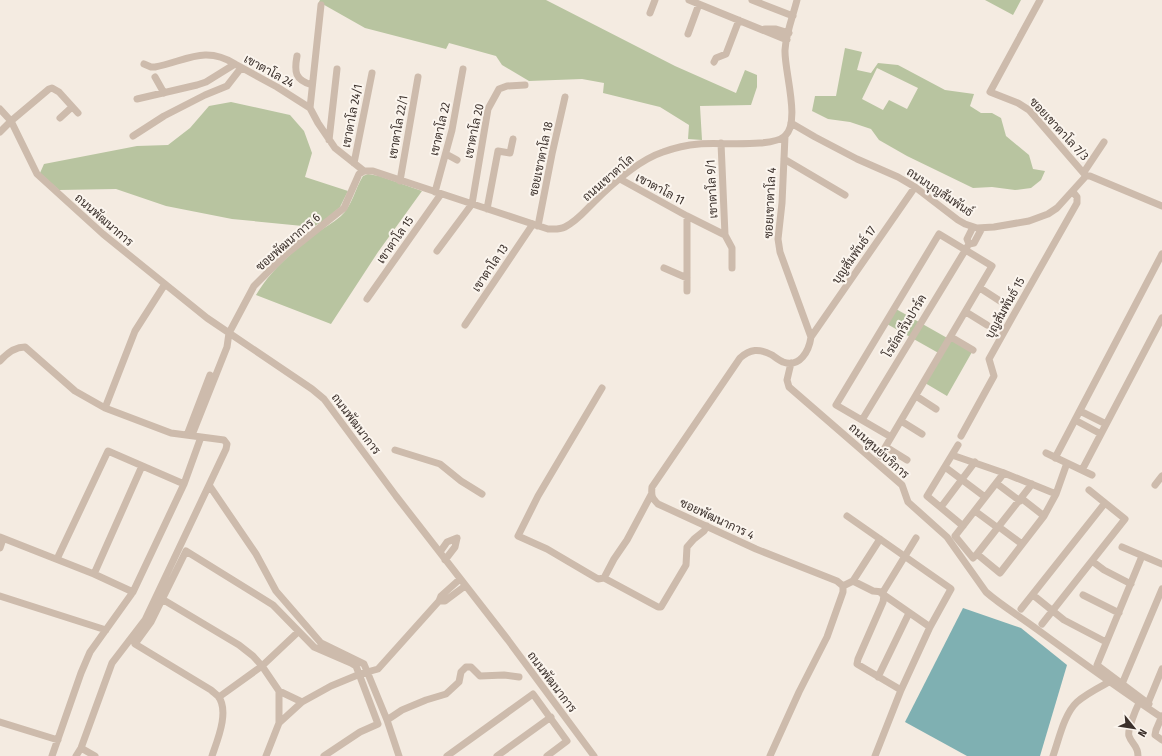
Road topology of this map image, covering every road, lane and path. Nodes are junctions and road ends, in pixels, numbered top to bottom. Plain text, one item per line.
1 (655, 0) edge
2 (689, 0) edge
3 (752, 0) edge
4 (797, 0) edge
5 (1040, 0) edge
6 (699, 4) junction
7 (321, 5) dead end
8 (650, 13) dead end
9 (793, 16) junction
10 (739, 20) junction
11 (688, 34) dead end
12 (788, 36) junction
13 (297, 56) dead end
14 (714, 62) dead end
15 (144, 64) dead end
16 (238, 66) junction
17 (337, 69) dead end
18 (463, 69) dead end
19 (372, 73) dead end
20 (155, 77) dead end
21 (418, 78) dead end
22 (312, 85) junction
23 (525, 85) dead end
24 (164, 93) junction
25 (565, 97) dead end
26 (137, 99) dead end
27 (72, 107) junction
28 (310, 108) junction
29 (0, 109) edge
30 (78, 114) dead end
31 (60, 118) dead end
32 (11, 121) junction
33 (791, 123) junction
34 (0, 132) edge
35 (133, 136) dead end
36 (785, 136) junction
37 (513, 139) dead end
38 (329, 140) junction
39 (1104, 142) dead end
40 (721, 143) junction
41 (446, 154) junction
42 (784, 159) junction
43 (457, 160) dead end
44 (354, 163) junction
45 (364, 171) junction
46 (1085, 174) junction
47 (620, 179) junction
48 (400, 181) junction
49 (915, 187) junction
50 (1072, 192) junction
51 (438, 193) junction
52 (845, 195) dead end
53 (472, 204) junction
54 (1162, 206) edge
55 (487, 209) junction
56 (687, 216) junction
57 (536, 225) junction
58 (973, 227) junction
59 (982, 228) junction
60 (725, 235) junction
61 (967, 247) junction
62 (438, 251) dead end
63 (1162, 254) edge
64 (664, 268) dead end
65 (732, 268) dead end
66 (687, 278) junction
67 (165, 284) junction
68 (980, 288) junction
69 (687, 291) dead end
70 (367, 299) dead end
71 (1000, 301) dead end
72 (966, 312) junction
73 (1162, 318) edge
74 (465, 324) dead end
75 (987, 325) dead end
76 (228, 336) junction
77 (811, 337) junction
78 (951, 337) junction
79 (973, 350) dead end
80 (0, 361) edge
81 (791, 363) junction
82 (602, 388) dead end
83 (916, 396) junction
84 (105, 408) junction
85 (936, 408) dead end
86 (1080, 411) junction
87 (862, 420) junction
88 (1075, 420) junction
89 (901, 421) junction
90 (1106, 424) junction
91 (922, 434) dead end
92 (1100, 434) junction
93 (190, 435) junction
94 (961, 436) dead end
95 (201, 437) junction
96 (891, 437) junction
97 (958, 445) dead end
98 (886, 447) junction
99 (396, 450) dead end
100 (1046, 453) dead end
101 (952, 455) junction
102 (880, 456) dead end
103 (1055, 458) junction
104 (907, 460) dead end
105 (975, 462) junction
106 (1067, 464) junction
107 (142, 466) junction
108 (945, 467) junction
109 (1082, 470) junction
110 (1004, 473) junction
111 (1092, 475) dead end
112 (1162, 476) edge
113 (962, 480) junction
114 (996, 483) junction
115 (184, 484) junction
116 (1032, 484) junction
117 (209, 485) junction
118 (1155, 485) dead end
119 (1089, 490) dead end
120 (482, 494) dead end
121 (651, 494) junction
122 (1056, 494) junction
123 (985, 497) junction
124 (1020, 500) junction
125 (1105, 503) junction
126 (941, 507) junction
127 (975, 511) junction
128 (847, 516) dead end
129 (1044, 516) junction
130 (707, 526) junction
131 (963, 526) junction
132 (998, 528) junction
133 (1, 538) edge
134 (916, 538) dead end
135 (880, 539) junction
136 (1022, 544) junction
137 (1122, 547) dead end
138 (0, 548) edge
139 (440, 552) junction
140 (977, 554) junction
141 (905, 556) junction
142 (1142, 556) junction
143 (57, 559) junction
144 (445, 560) junction
145 (1092, 561) junction
146 (1162, 564) edge
147 (94, 574) junction
148 (604, 578) junction
149 (460, 579) junction
150 (853, 581) junction
151 (1131, 584) junction
152 (465, 586) junction
153 (843, 586) junction
154 (1162, 589) edge
155 (133, 592) junction
156 (883, 594) junction
157 (1033, 595) junction
158 (1083, 595) dead end
159 (0, 596) edge
160 (162, 599) junction
161 (439, 601) junction
162 (1021, 609) dead end
163 (1052, 610) junction
164 (910, 613) junction
165 (1118, 613) junction
166 (1042, 624) dead end
167 (930, 627) junction
168 (106, 630) junction
169 (298, 632) junction
170 (1106, 642) junction
171 (262, 666) junction
172 (1162, 669) edge
173 (368, 672) junction
174 (360, 674) junction
175 (519, 677) dead end
176 (878, 677) junction
177 (1108, 682) junction
178 (1122, 684) junction
179 (901, 690) junction
180 (278, 691) junction
181 (219, 697) junction
182 (302, 702) junction
183 (1139, 703) junction
184 (1148, 703) junction
185 (1162, 715) edge
186 (551, 717) junction
187 (387, 720) junction
188 (0, 722) edge
189 (279, 723) junction
190 (577, 734) junction
191 (58, 740) junction
192 (1162, 740) edge
193 (567, 741) junction
194 (81, 748) junction
195 (52, 756) edge
196 (76, 756) edge
197 (95, 756) edge
198 (212, 756) edge
199 (266, 756) edge
200 (324, 756) edge
201 (399, 756) edge
202 (448, 756) edge
203 (497, 756) edge
204 (548, 756) edge
205 (594, 756) edge
206 (770, 756) edge
207 (875, 756) edge
208 (1053, 756) edge
209 (1138, 756) edge

1 - 8 street
2 - 6 street
3 - 9 street
4 - 9 street
5 - 46 street, ซอยเขาตาโล 7/3
6 - 10 street
6 - 11 street
7 - 22 street
9 - 12 street
10 - 12 street
10 - 14 street
12 - 33 street
13 - 22 street
15 - 16 street
16 - 24 street, เขาตาโล 24
16 - 28 street, เขาตาโล 24
16 - 35 street
17 - 38 street
18 - 41 street, เขาตาโล 22
19 - 44 street, เขาตาโล 24/1
20 - 24 street
21 - 48 street, เขาตาโล 22/1
22 - 28 street
23 - 53 street, เขาตาโล 20
24 - 26 street, เขาตาโล 24
25 - 57 street, ซอยเขาตาโล 18
27 - 30 street
27 - 31 street
27 - 32 street
28 - 38 street, เขาตาโล 24
29 - 32 street, ถนนพัฒนาการ
32 - 34 street
32 - 67 street, ถนนพัฒนาการ
33 - 36 street
33 - 49 street, ถนนบุญสัมพันธ์
36 - 40 street, ถนนเขาตาโล
36 - 42 street, ซอยเขาตาโล 4
37 - 55 street
38 - 44 street, เขาตาโล 24
39 - 46 street, ถนนบุญสัมพันธ์
40 - 47 street, ถนนเขาตาโล
40 - 60 street, เขาตาโล 9/1
41 - 43 street
41 - 51 street, เขาตาโล 22
42 - 52 street
42 - 77 street, ซอยเขาตาโล 4
44 - 45 street, เขาตาโล 24
45 - 48 street, ถนนเขาตาโล
45 - 76 street, ซอยพัฒนาการ 6
46 - 50 street, ถนนบุญสัมพันธ์
46 - 54 street
47 - 56 street, เขาตาโล 11
47 - 57 street, ถนนเขาตาโล
48 - 51 street, ถนนเขาตาโล
49 - 58 street, ถนนบุญสัมพันธ์
49 - 77 street, บุญสัมพันธ์ 17
50 - 59 street, ถนนบุญสัมพันธ์
50 - 94 street, บุญสัมพันธ์ 15
51 - 53 street, ถนนเขาตาโล
51 - 70 street, เขาตาโล 15
53 - 55 street, ถนนเขาตาโล
53 - 62 street
55 - 57 street, ถนนเขาตาโล
56 - 60 street
56 - 66 street, เขาตาโล 11
57 - 74 street, เขาตาโล 13
58 - 59 street, ถนนบุญสัมพันธ์
58 - 61 street, โรยัลกรีนปาร์ค
59 - 61 street, โรยัลกรีนปาร์ค
60 - 65 street, เขาตาโล 9/1
61 - 68 street
61 - 87 street, โรยัลกรีนปาร์ค
61 - 87 street
63 - 86 street
64 - 66 street
66 - 69 street, เขาตาโล 11
67 - 76 street, ถนนพัฒนาการ
67 - 84 street
68 - 71 street
68 - 72 street
72 - 75 street
72 - 78 street
73 - 90 street
76 - 93 street, ซอยพัฒนาการ 6
76 - 139 street, ถนนพัฒนาการ
77 - 81 street
78 - 79 street
78 - 83 street
80 - 84 street
81 - 121 street
81 - 177 street, ถนนศูนย์บริการ
82 - 148 street
83 - 85 street
83 - 89 street
84 - 93 street
86 - 88 street
86 - 90 street
87 - 96 street
88 - 92 street
88 - 103 street
89 - 91 street
89 - 96 street
90 - 92 street
92 - 109 street
93 - 95 street
95 - 115 street
95 - 117 street
96 - 98 street
97 - 101 street
98 - 102 street
98 - 104 street
99 - 120 street
100 - 103 street
101 - 105 street
101 - 108 street
103 - 106 street
105 - 110 street
105 - 113 street
106 - 109 street
106 - 122 street
107 - 115 street
107 - 143 street
107 - 147 street
108 - 113 street
108 - 126 street
109 - 111 street
110 - 114 street
110 - 116 street
112 - 118 street
113 - 123 street
113 - 126 street
114 - 123 street
114 - 124 street
115 - 155 street
116 - 122 street
116 - 124 street
117 - 173 street
117 - 194 street
119 - 125 street
121 - 130 street, ซอยพัฒนาการ 4
121 - 148 street
122 - 129 street
123 - 127 street
124 - 129 street
124 - 132 street
125 - 145 street
125 - 157 street
126 - 131 street
127 - 131 street
127 - 132 street
128 - 135 street
129 - 136 street
130 - 148 street
130 - 153 street, ซอยพัฒนาการ 4
131 - 140 street
132 - 136 street
132 - 140 street
133 - 138 street
133 - 143 street
134 - 141 street
135 - 141 street
135 - 150 street
136 - 140 street
137 - 142 street
139 - 144 street, ถนนพัฒนาการ
139 - 144 street
141 - 156 street
141 - 167 street
142 - 146 street
142 - 151 street
143 - 147 street
144 - 149 street, ถนนพัฒนาการ
145 - 151 street
145 - 163 street
147 - 155 street
149 - 152 street, ถนนพัฒนาการ
149 - 161 street
150 - 153 street
150 - 156 street
151 - 165 street
152 - 161 street
152 - 190 street, ถนนพัฒนาการ
153 - 206 street
154 - 178 street
155 - 168 street
156 - 164 street
156 - 176 street
157 - 162 street
157 - 163 street
158 - 165 street
159 - 168 street
160 - 169 street
160 - 171 street
160 - 181 street
161 - 173 street
163 - 166 street
163 - 170 street
164 - 167 street
164 - 176 street
165 - 170 street
167 - 179 street
168 - 191 street
169 - 171 street
169 - 174 street
170 - 178 street
171 - 180 street
171 - 181 street
172 - 184 street
173 - 174 street
173 - 187 street
174 - 182 street
174 - 200 street
175 - 187 street
176 - 179 street
177 - 183 street
177 - 208 street
178 - 184 street
179 - 207 street
180 - 182 street
180 - 189 street
181 - 198 street
182 - 189 street
183 - 185 street
183 - 209 street
184 - 185 street
185 - 192 street
186 - 193 street
186 - 202 street
186 - 203 street
187 - 201 street
188 - 191 street
189 - 199 street
190 - 193 street
190 - 205 street, ถนนพัฒนาการ
191 - 195 street
193 - 204 street
194 - 196 street
194 - 197 street

